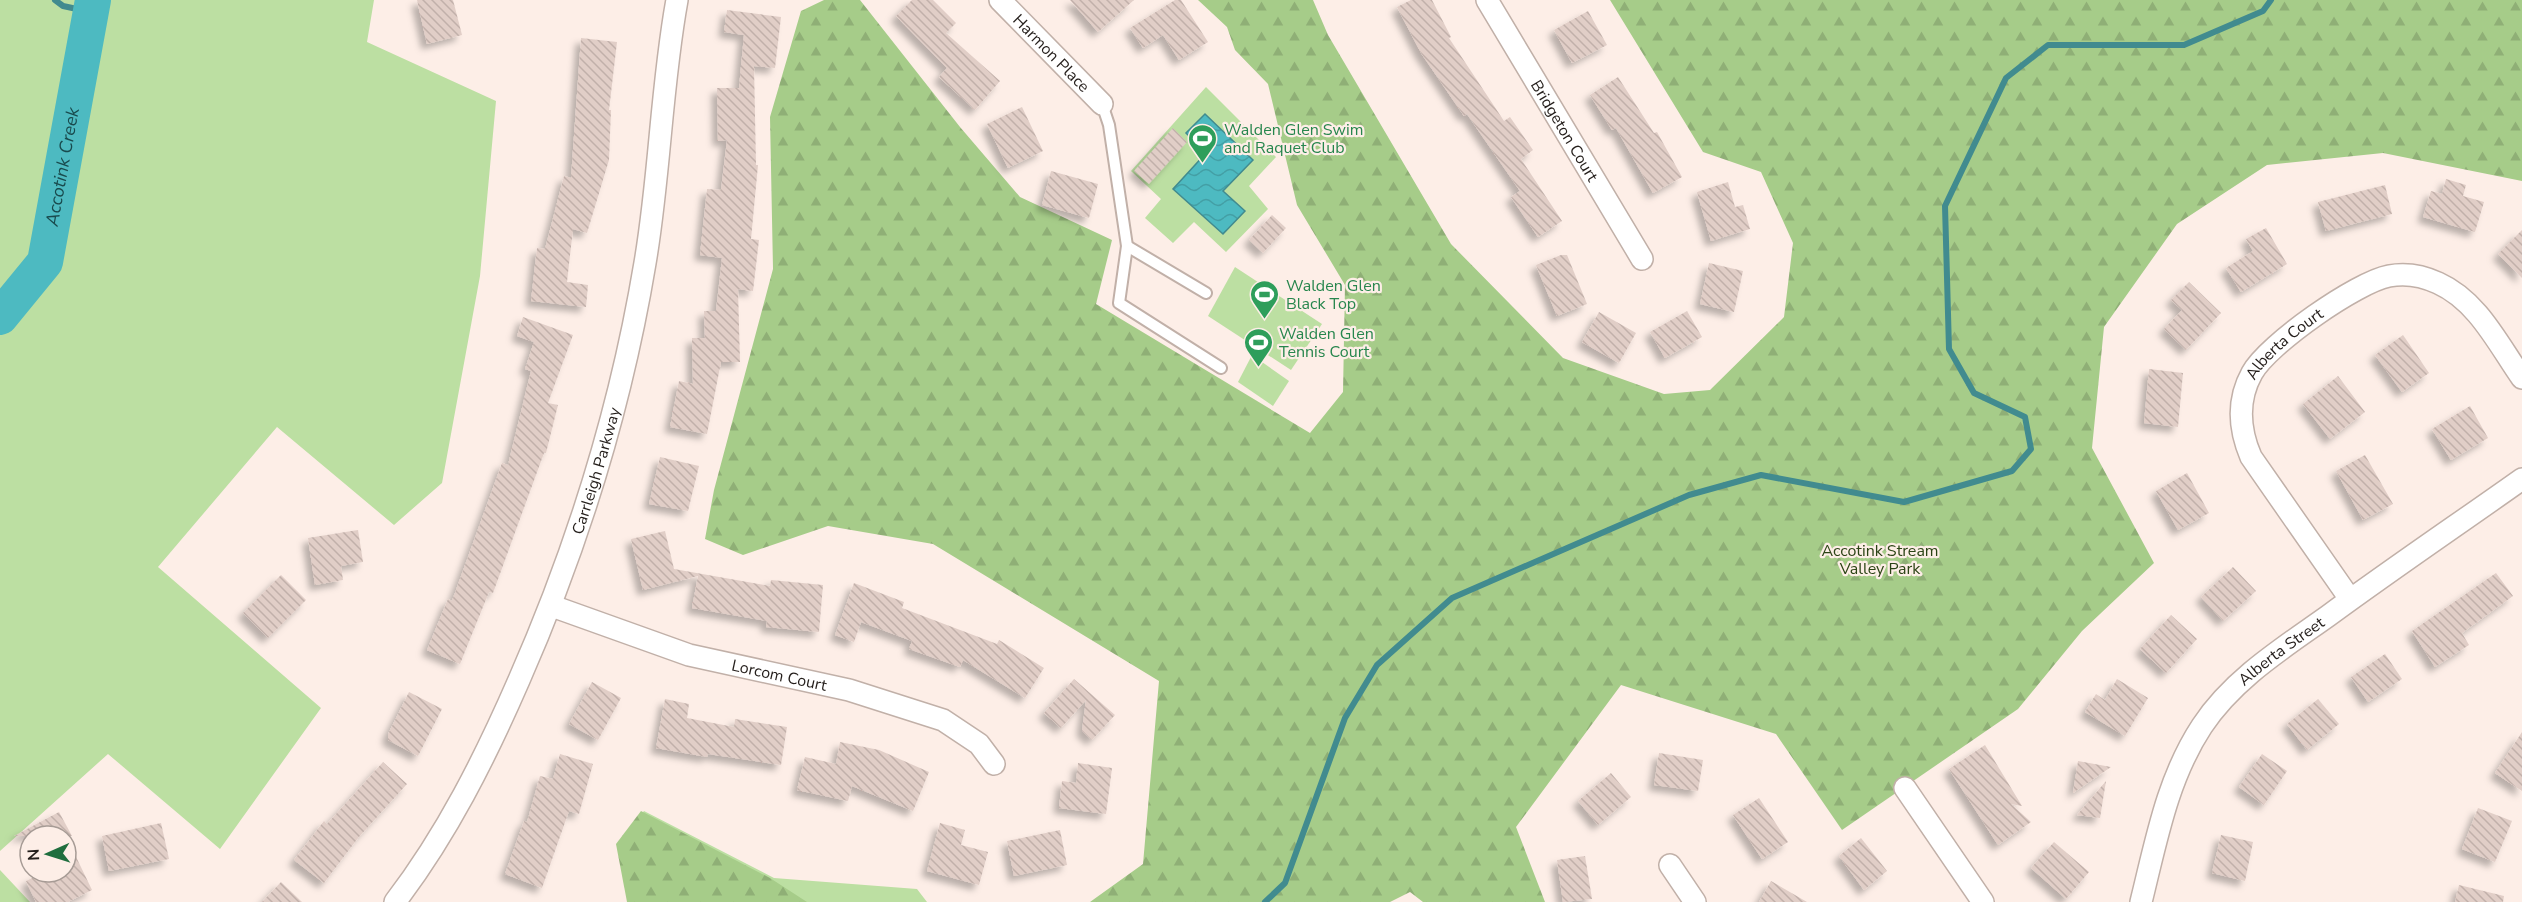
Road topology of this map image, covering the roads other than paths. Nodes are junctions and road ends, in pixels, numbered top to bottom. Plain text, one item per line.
1 (677, 0) edge
2 (1000, 0) edge
3 (1487, 0) edge
4 (1102, 104) joint
5 (1127, 246) junction
6 (1642, 259) dead end
7 (1206, 293) dead end
8 (1221, 368) dead end
9 (2522, 378) edge
10 (2522, 479) edge
11 (2350, 599) junction
12 (552, 606) junction
13 (994, 764) dead end
14 (1905, 788) dead end
15 (1670, 865) dead end
16 (1977, 900) edge
17 (395, 902) edge
18 (1695, 902) edge
19 (2141, 902) edge

1 - 12 street, Carrleigh Parkway
2 - 4 street, Harmon Place
3 - 6 street, Bridgeton Court
4 - 5 lane
5 - 7 lane
5 - 8 lane
9 - 11 street, Alberta Court
10 - 11 street, Alberta Street
11 - 19 street, Alberta Street
12 - 13 street, Lorcom Court
12 - 17 street, Carrleigh Parkway
14 - 16 street
15 - 18 street

